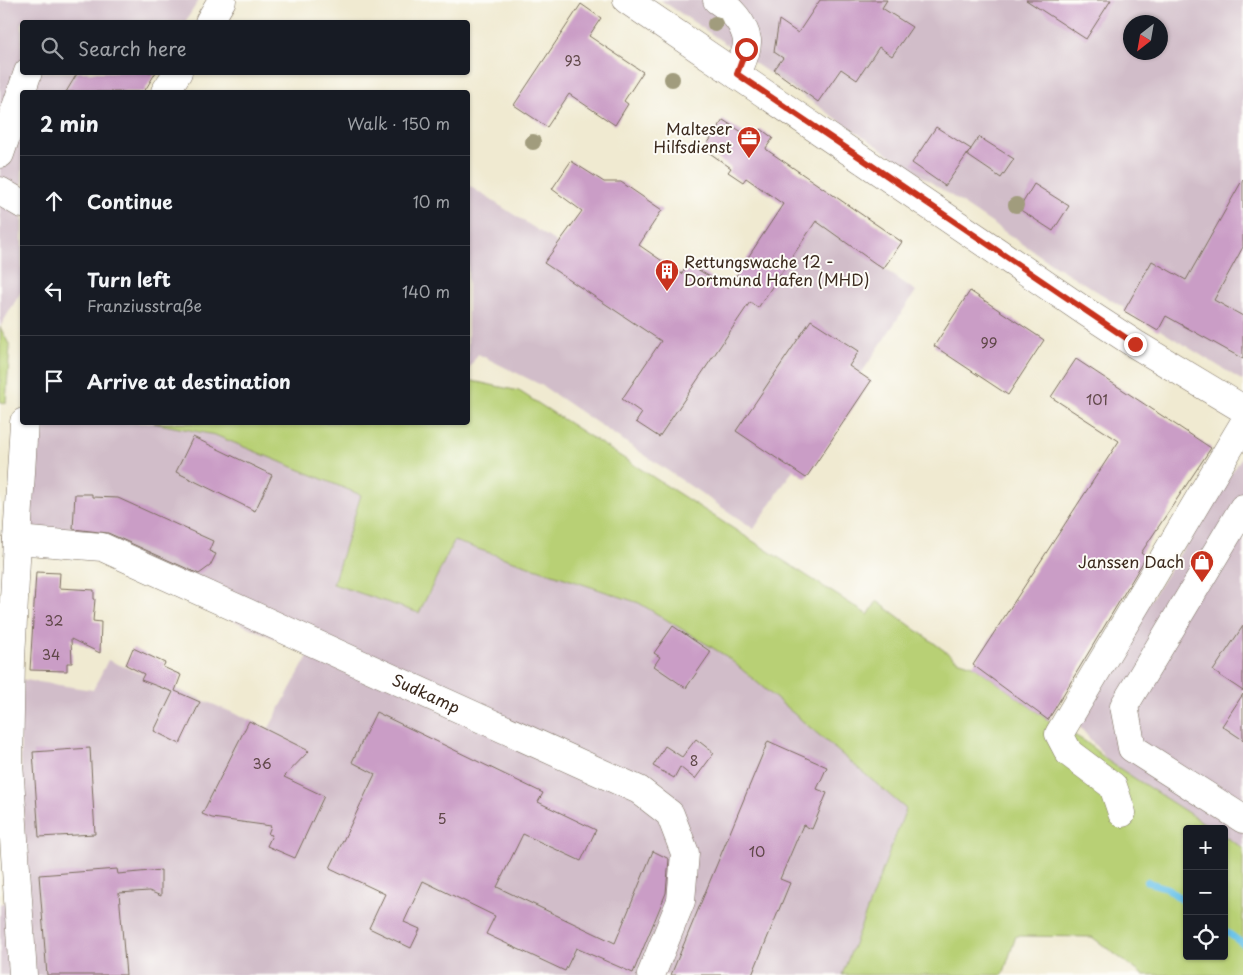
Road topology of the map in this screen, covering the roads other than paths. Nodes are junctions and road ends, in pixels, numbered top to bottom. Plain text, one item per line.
1 (222, 0) edge
2 (627, 0) edge
3 (717, 0) edge
4 (660, 9) edge
5 (210, 20) edge
6 (737, 74) junction
7 (27, 75) edge
8 (176, 75) edge
9 (22, 90) edge
10 (166, 90) edge
11 (20, 95) edge
12 (0, 154) edge
13 (0, 191) edge
14 (20, 203) edge
15 (1243, 409) edge
16 (24, 425) edge
17 (1243, 425) edge
18 (1243, 508) edge
19 (17, 540) junction
20 (1122, 812) dead end
21 (1243, 819) edge
22 (23, 975) edge
23 (651, 975) edge

1 - 5 street
2 - 4 street
3 - 6 street
4 - 6 street
6 - 15 street
7 - 9 street
8 - 10 street
11 - 12 street
13 - 14 street
16 - 19 street
17 - 20 street
18 - 21 street
19 - 22 street
19 - 23 street, Sudkamp

